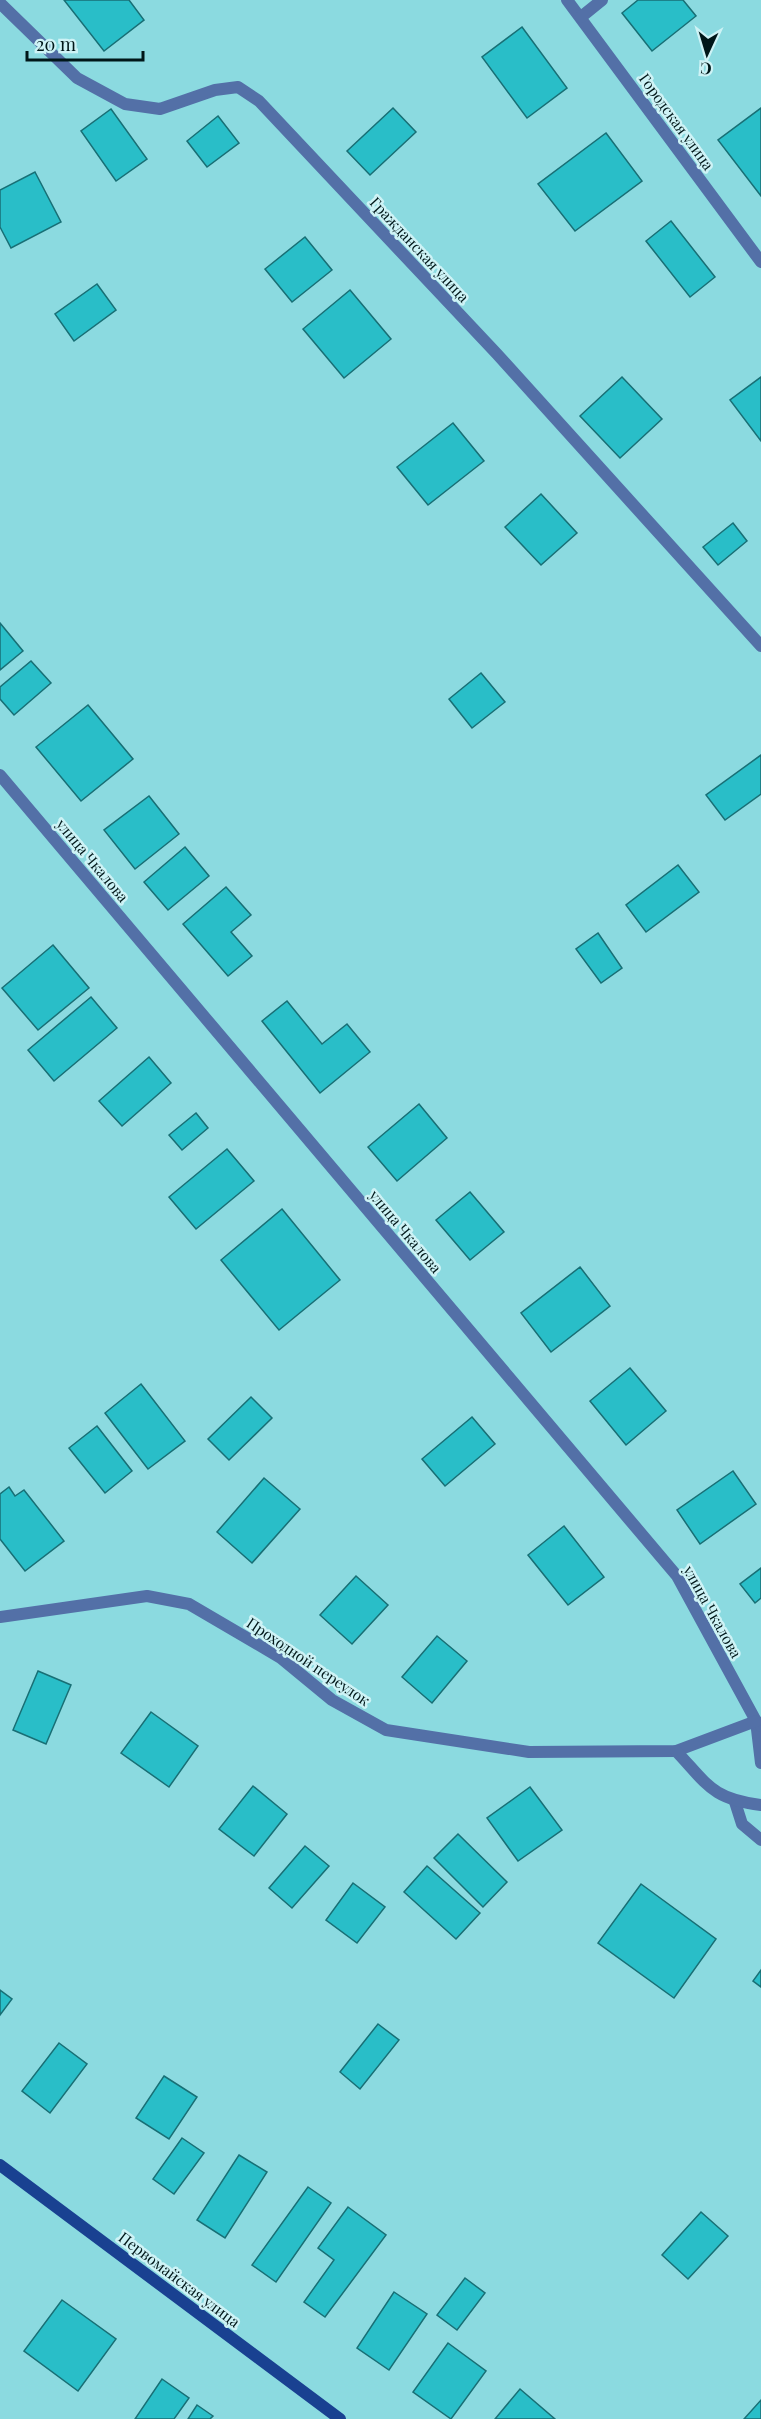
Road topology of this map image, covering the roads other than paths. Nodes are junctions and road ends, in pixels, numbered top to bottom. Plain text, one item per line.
1 (567, 0) edge
2 (602, 0) edge
3 (0, 3) edge
4 (581, 17) junction
5 (761, 262) edge
6 (761, 646) edge
7 (0, 775) edge
8 (0, 1617) edge
9 (758, 1724) edge
10 (676, 1750) junction
11 (761, 1763) edge
12 (735, 1802) junction
13 (761, 1805) edge
14 (761, 1840) edge
15 (0, 2165) edge
16 (340, 2419) edge

1 - 4 street, Городская улица
2 - 4 street
3 - 6 street, Гражданская улица
4 - 5 street, Городская улица
7 - 9 street, улица Чкалова
8 - 10 street, Проходной переулок
9 - 10 street, Проходной переулок
9 - 11 street
10 - 12 street
12 - 13 street
12 - 14 street
15 - 16 main road, Первомайская улица

